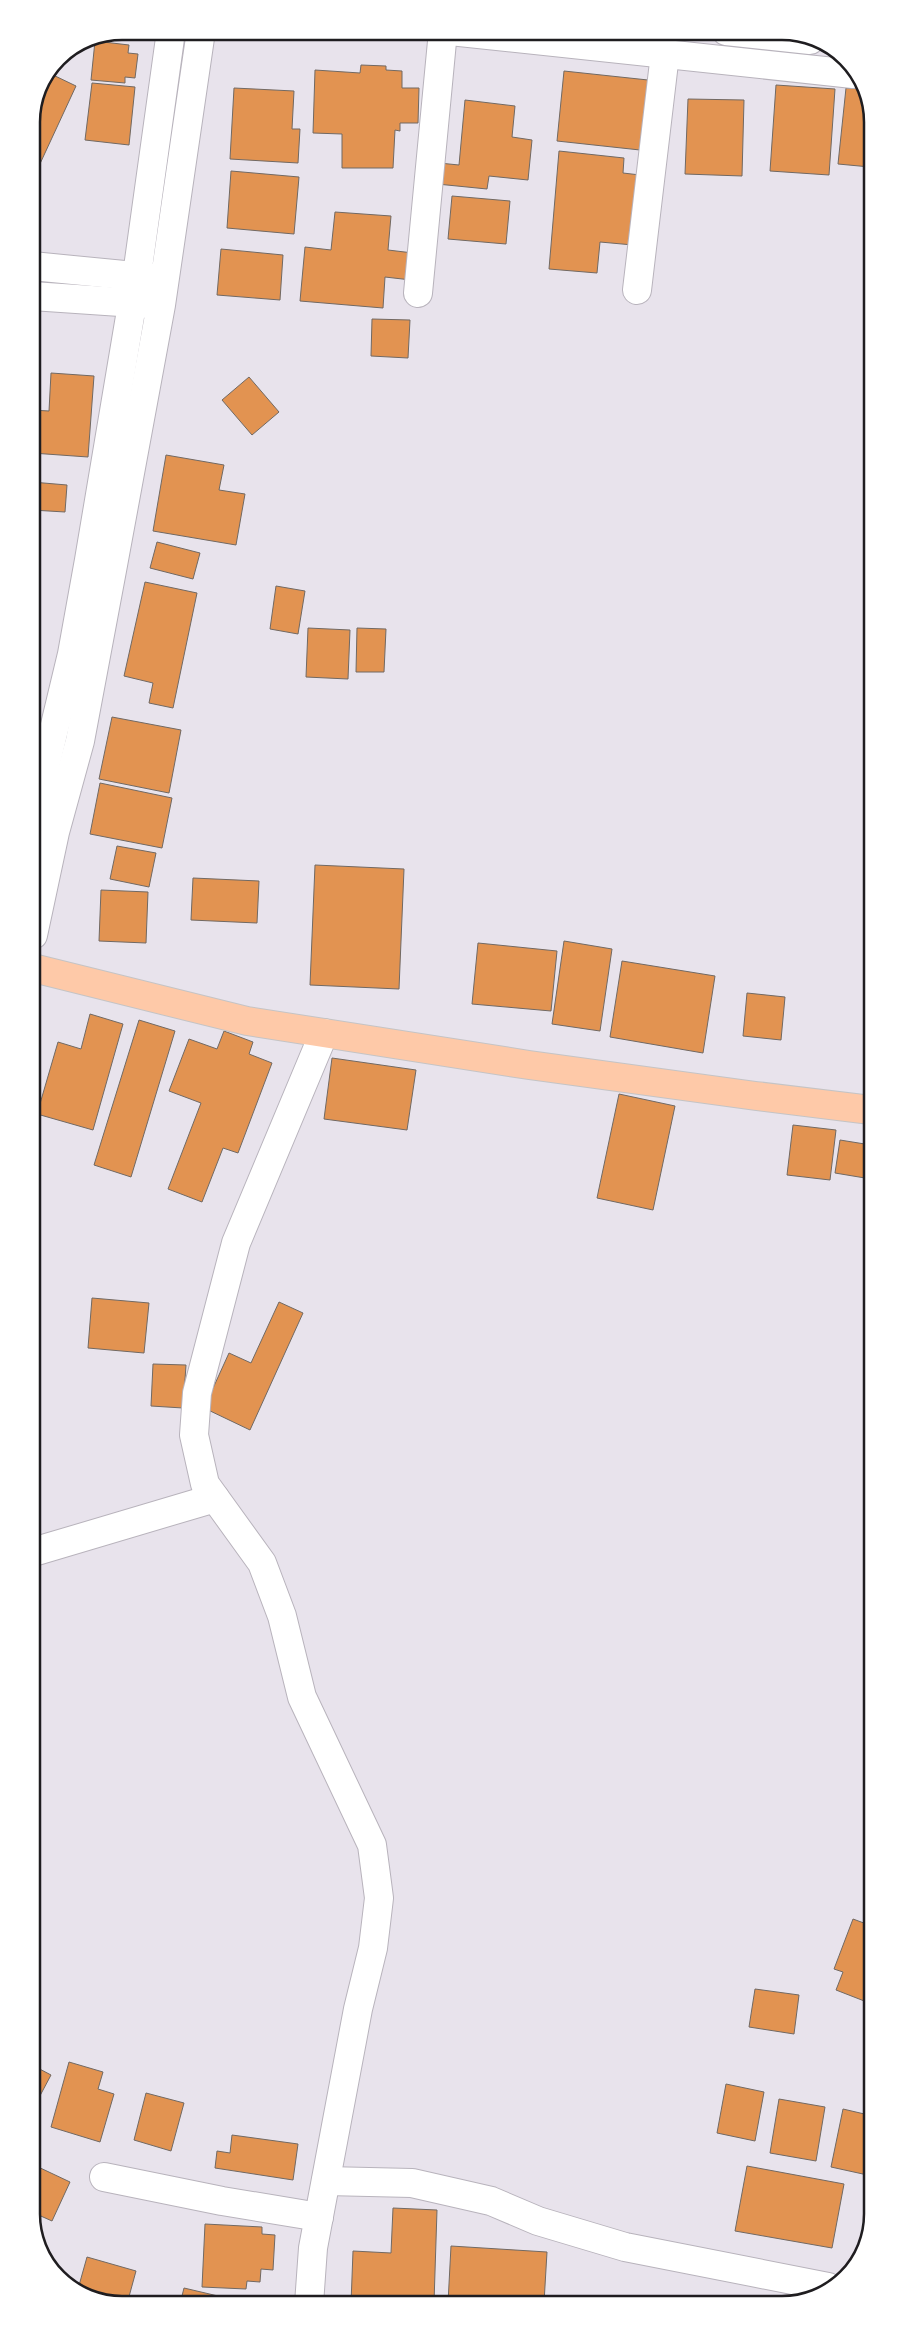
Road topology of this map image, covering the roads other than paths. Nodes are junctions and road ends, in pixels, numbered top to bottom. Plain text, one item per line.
1 (170, 40) edge
2 (200, 40) edge
3 (442, 40) edge
4 (534, 40) edge
5 (665, 54) junction
6 (825, 58) edge
7 (844, 69) edge
8 (40, 267) edge
9 (137, 275) junction
10 (637, 290) dead end
11 (163, 292) junction
12 (418, 292) dead end
13 (40, 296) edge
14 (131, 302) junction
15 (101, 562) junction
16 (84, 656) junction
17 (40, 796) edge
18 (40, 901) edge
19 (40, 970) edge
20 (324, 1034) junction
21 (864, 1109) edge
22 (216, 1498) junction
23 (40, 1550) edge
24 (104, 2177) dead end
25 (326, 2180) junction
26 (319, 2217) junction
27 (821, 2286) edge
28 (310, 2296) edge

1 - 9 street
2 - 11 street
3 - 12 street
4 - 5 street
5 - 6 street
5 - 10 street
6 - 7 street
8 - 9 street
9 - 11 street
9 - 14 street
11 - 14 street
11 - 15 street
13 - 14 street
14 - 15 street
15 - 16 street
16 - 17 street
16 - 18 street
19 - 20 main road
20 - 21 main road
20 - 22 street
22 - 23 street
22 - 25 street
24 - 26 street
25 - 26 street
25 - 27 street
26 - 28 street

